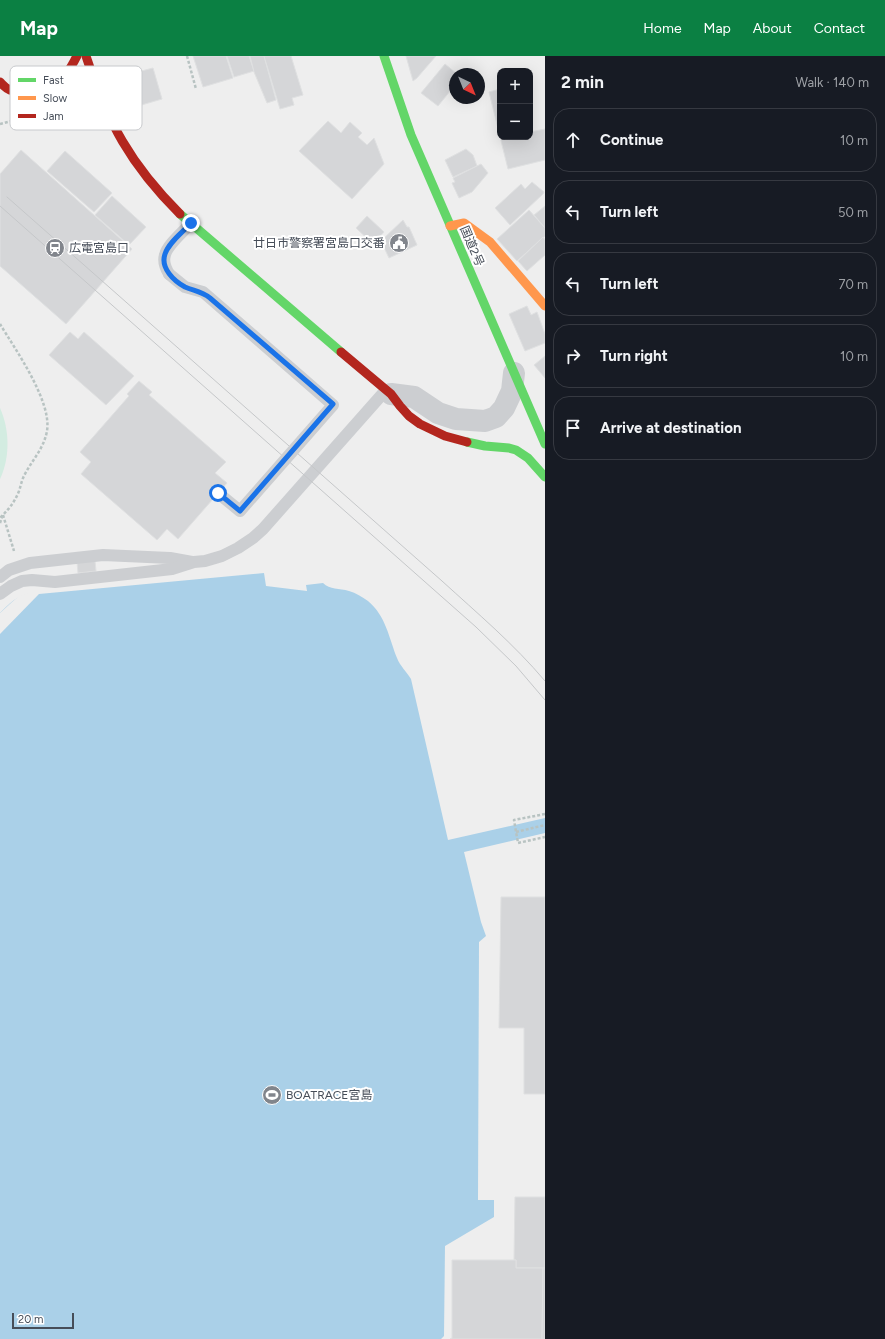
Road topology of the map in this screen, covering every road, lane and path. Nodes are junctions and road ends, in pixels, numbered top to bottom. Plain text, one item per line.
1 (77, 56) edge
2 (86, 56) edge
3 (187, 56) edge
4 (384, 56) edge
5 (70, 66) edge
6 (89, 66) edge
7 (0, 82) edge
8 (196, 89) dead end
9 (10, 90) edge
10 (10, 121) edge
11 (0, 124) edge
12 (117, 130) edge
13 (191, 223) junction
14 (450, 226) junction
15 (545, 306) edge
16 (0, 324) edge
17 (514, 372) junction
18 (389, 392) junction
19 (545, 444) edge
20 (545, 477) edge
21 (218, 493) dead end
22 (3, 515) junction
23 (0, 518) edge
24 (0, 523) edge
25 (194, 562) junction
26 (19, 566) junction
27 (0, 577) edge
28 (0, 594) edge
29 (545, 814) edge
30 (545, 825) edge
31 (516, 832) junction
32 (545, 837) edge

1 - 5 main road
2 - 6 main road
3 - 8 path
4 - 14 main road, 国道2号
7 - 9 main road
10 - 11 path
12 - 13 main road
13 - 18 main road
13 - 21 lane, bridge
14 - 15 main road
14 - 17 main road, 国道2号
16 - 22 path
17 - 18 street
17 - 19 main road, 国道2号
18 - 20 main road
18 - 25 lane
22 - 23 path
22 - 24 path
22 - 26 path
25 - 26 lane
25 - 28 lane
26 - 27 lane
29 - 31 path
30 - 31 path
31 - 32 path

